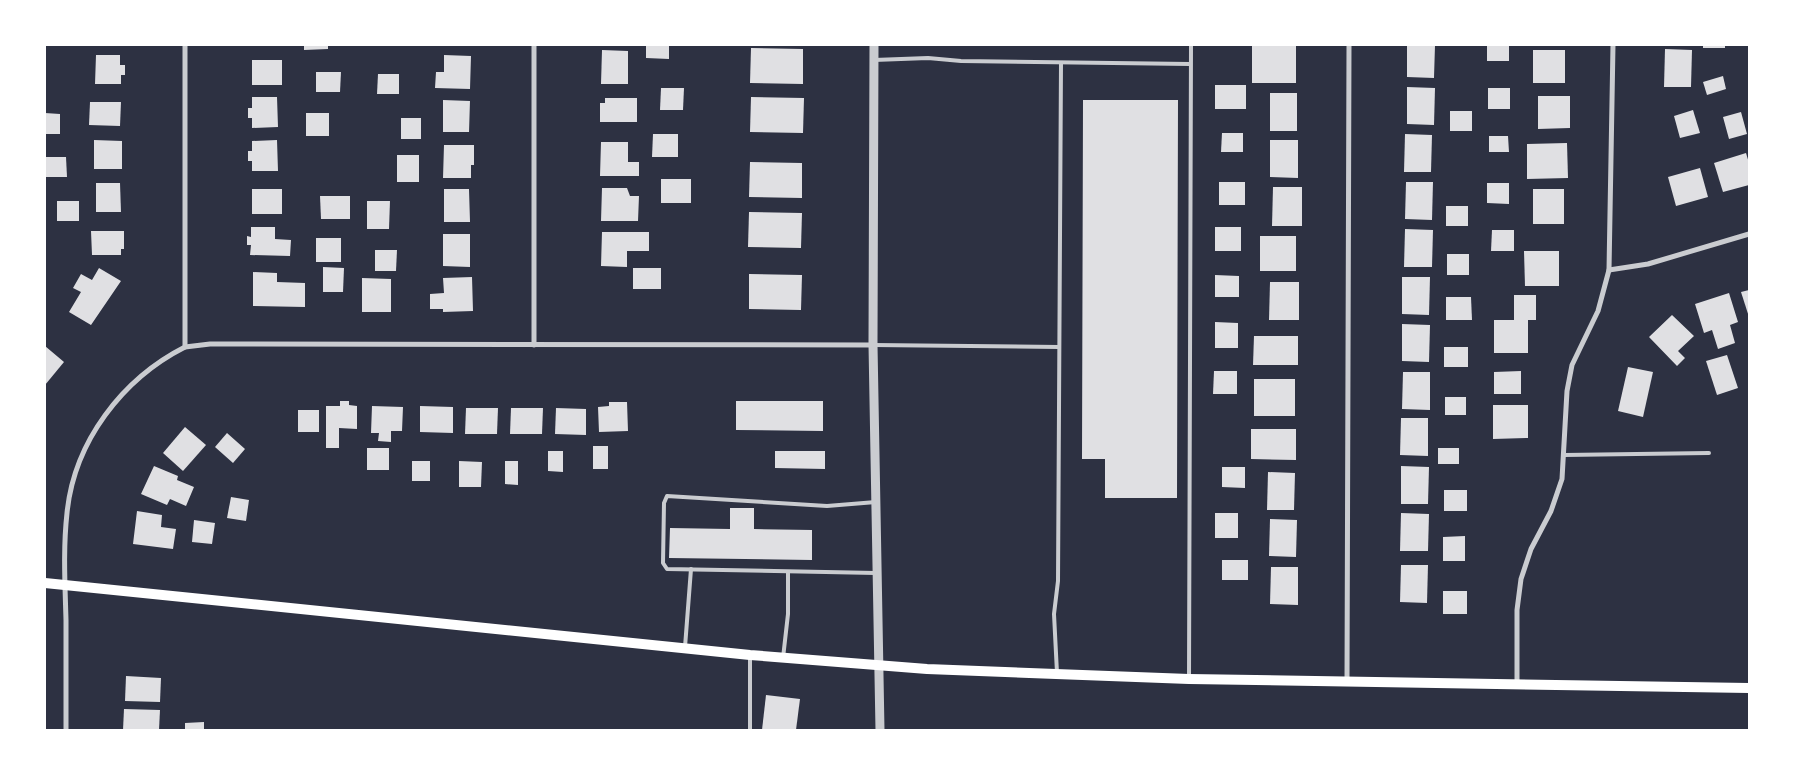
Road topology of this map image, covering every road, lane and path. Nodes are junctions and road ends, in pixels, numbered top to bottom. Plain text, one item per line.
1 (185, 45) edge
2 (534, 45) edge
3 (874, 45) edge
4 (1190, 45) edge
5 (1349, 45) edge
6 (1612, 45) edge
7 (874, 60) junction
8 (1061, 62) junction
9 (1190, 64) junction
10 (1749, 234) edge
11 (1609, 270) junction
12 (534, 345) junction
13 (872, 345) junction
14 (185, 347) junction
15 (1059, 347) junction
16 (1709, 453) dead end
17 (1564, 455) junction
18 (876, 502) junction
19 (691, 569) junction
20 (788, 572) junction
21 (878, 574) junction
22 (45, 583) edge
23 (64, 586) junction
24 (684, 648) junction
25 (750, 655) junction
26 (784, 658) junction
27 (880, 665) junction
28 (1057, 673) junction
29 (1189, 679) junction
30 (1346, 681) junction
31 (1517, 683) junction
32 (1749, 688) edge
33 (66, 730) edge
34 (750, 730) edge
35 (880, 730) edge

1 - 14 street
2 - 12 street
3 - 7 street
4 - 9 lane
5 - 30 street
6 - 11 street
7 - 8 lane
7 - 13 street
8 - 9 lane
8 - 15 lane
9 - 29 lane
10 - 11 street
11 - 17 street
12 - 13 street
12 - 14 street
13 - 15 lane
13 - 18 street
14 - 23 street
15 - 28 lane
16 - 17 lane
17 - 31 street
18 - 19 lane
18 - 21 street
19 - 20 lane
19 - 24 lane
20 - 21 lane
20 - 26 lane
21 - 27 street
22 - 23 main road
23 - 24 main road
23 - 33 street
24 - 25 main road
25 - 26 main road
25 - 34 lane
26 - 27 main road
27 - 28 main road
27 - 35 street
28 - 29 main road
29 - 30 main road
30 - 31 main road
31 - 32 main road

